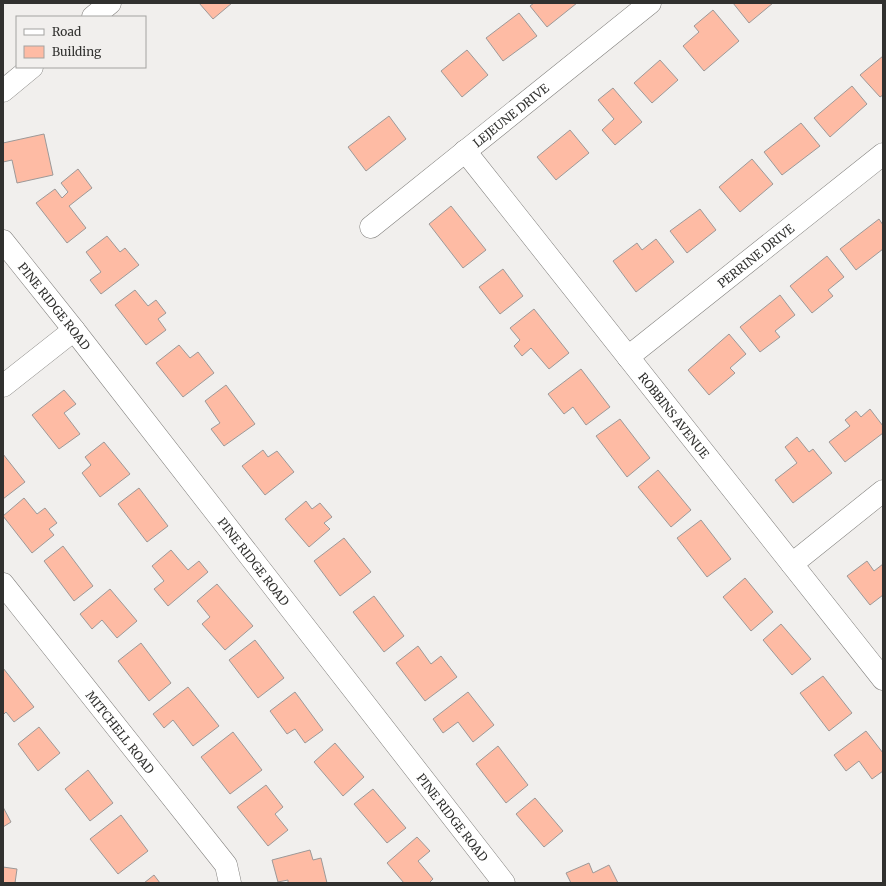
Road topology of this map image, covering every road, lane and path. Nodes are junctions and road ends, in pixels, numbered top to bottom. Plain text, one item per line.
1 (110, 3) edge
2 (650, 3) edge
3 (94, 16) edge
4 (31, 68) edge
5 (3, 91) edge
6 (465, 151) junction
7 (883, 154) edge
8 (371, 227) dead end
9 (3, 241) edge
10 (74, 330) junction
11 (628, 357) junction
12 (3, 386) edge
13 (883, 491) edge
14 (792, 564) junction
15 (3, 584) edge
16 (883, 679) edge
17 (230, 883) edge
18 (504, 883) edge

1 - 3 street
2 - 6 street, LEJEUNE DRIVE
4 - 5 street
6 - 8 street, LEJEUNE DRIVE
6 - 11 street, ROBBINS AVENUE
7 - 11 street, PERRINE DRIVE
9 - 10 street, PINE RIDGE ROAD
10 - 12 street
10 - 18 street, PINE RIDGE ROAD
11 - 14 street, ROBBINS AVENUE
13 - 14 street
14 - 16 street, ROBBINS AVENUE
15 - 17 street, MITCHELL ROAD

